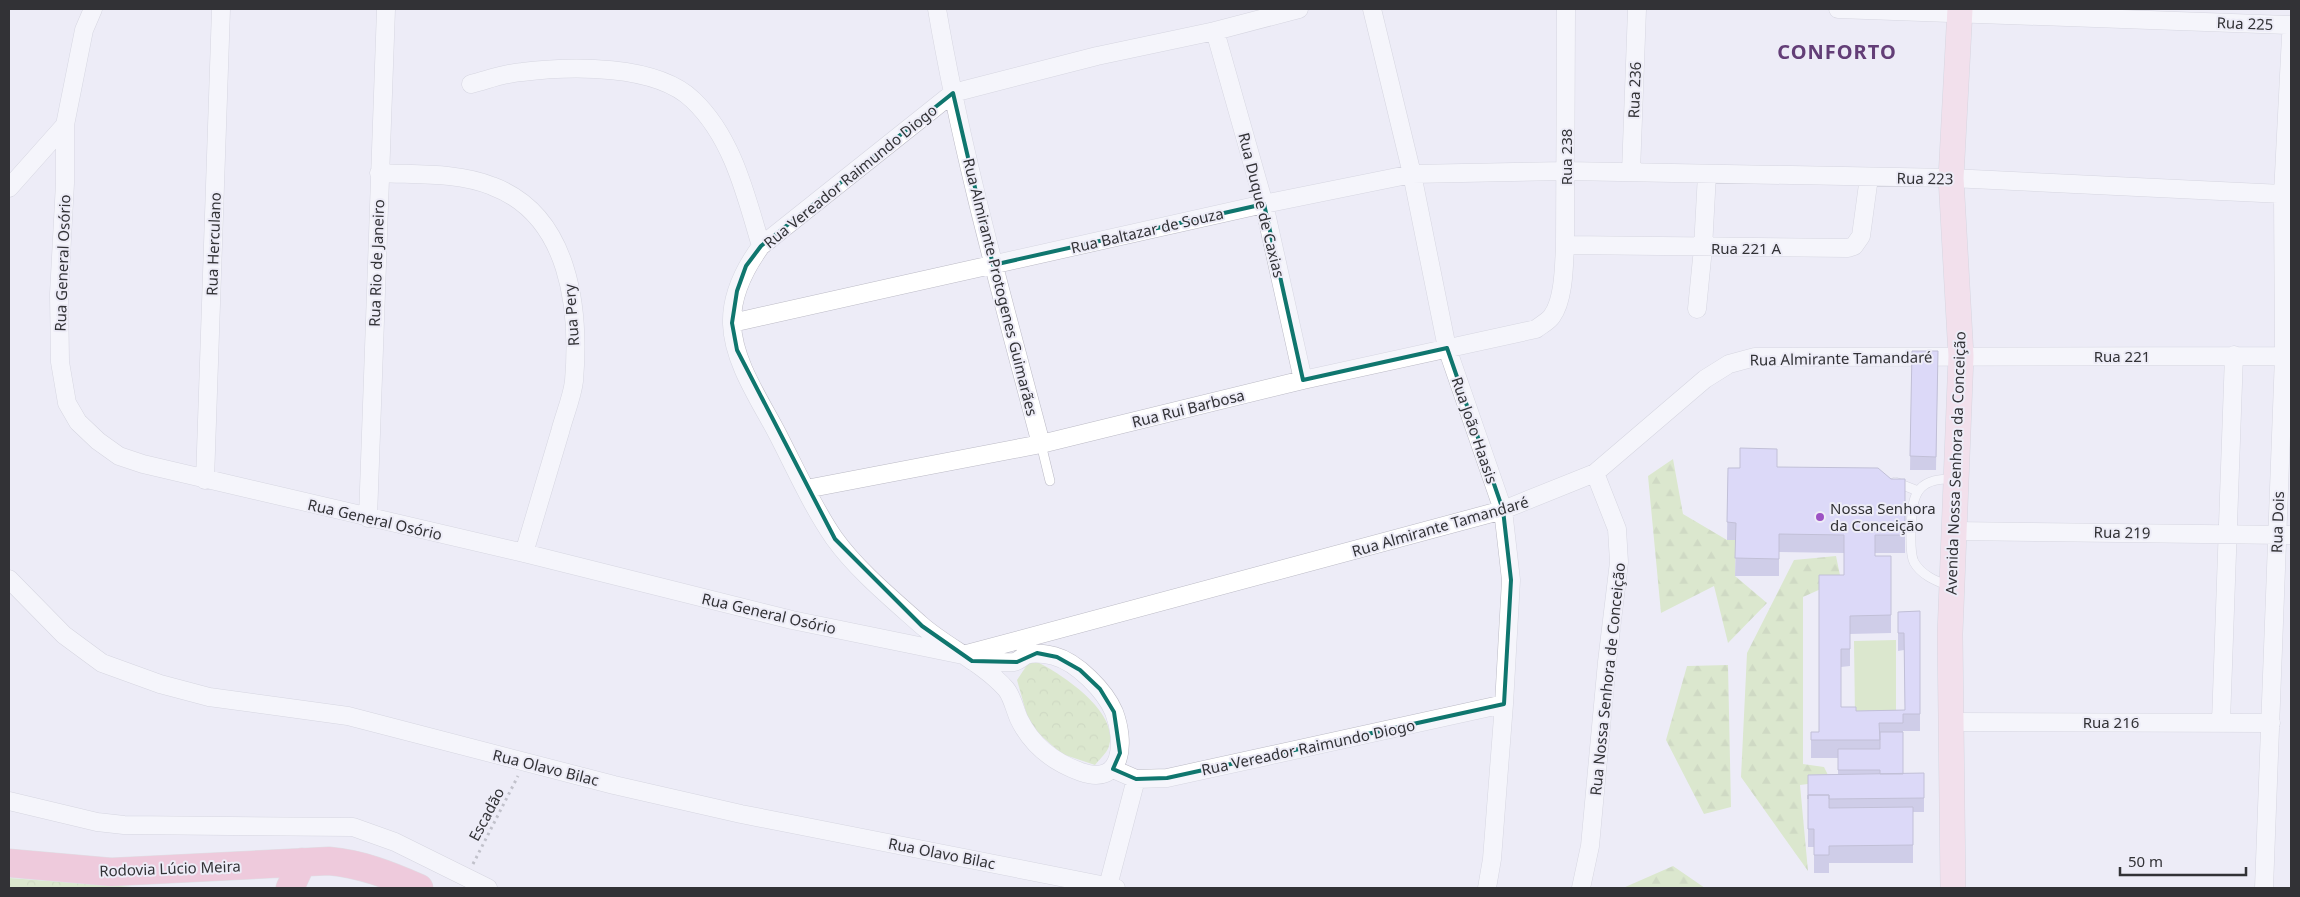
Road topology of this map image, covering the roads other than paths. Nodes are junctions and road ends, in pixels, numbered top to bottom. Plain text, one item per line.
1 (93, 9) edge
2 (221, 9) edge
3 (386, 9) edge
4 (937, 9) edge
5 (1299, 9) edge
6 (1372, 9) edge
7 (1566, 9) edge
8 (1637, 9) edge
9 (1838, 9) edge
10 (1960, 11) edge
11 (2291, 25) edge
12 (1216, 31) junction
13 (2291, 36) edge
14 (471, 84) dead end
15 (953, 93) junction
16 (65, 125) junction
17 (1566, 171) junction
18 (1631, 172) junction
19 (379, 173) junction
20 (1412, 174) junction
21 (1707, 174) junction
22 (1869, 177) junction
23 (1951, 178) junction
24 (9, 188) edge
25 (2283, 194) junction
26 (1264, 204) junction
27 (1565, 245) junction
28 (761, 246) junction
29 (1703, 248) junction
30 (994, 265) junction
31 (1558, 304) joint
32 (1697, 309) dead end
33 (732, 323) junction
34 (1447, 348) junction
35 (2234, 355) junction
36 (1961, 356) junction
37 (2284, 356) junction
38 (1303, 380) junction
39 (1041, 444) junction
40 (1595, 474) junction
41 (1887, 479) edge
42 (205, 480) junction
43 (1956, 480) junction
44 (1050, 481) dead end
45 (806, 489) junction
46 (1918, 491) junction
47 (1503, 510) junction
48 (368, 518) junction
49 (1954, 531) junction
50 (2229, 534) junction
51 (2284, 535) edge
52 (524, 553) junction
53 (9, 579) edge
54 (1952, 587) junction
55 (1092, 619) joint
56 (968, 658) junction
57 (1017, 662) junction
58 (1008, 691) junction
59 (1504, 704) junction
60 (1952, 722) junction
61 (2221, 722) junction
62 (2271, 723) junction
63 (1117, 761) junction
64 (1136, 779) junction
65 (9, 800) edge
66 (9, 862) edge
67 (302, 862) junction
68 (1112, 887) edge
69 (290, 888) edge
70 (419, 888) edge
71 (488, 888) edge
72 (1487, 888) edge
73 (1581, 888) edge
74 (1953, 888) edge
75 (2264, 888) edge

1 - 16 street, Rua General Osório
2 - 42 street, Rua Herculano
3 - 19 street, Rua Rio de Janeiro
4 - 15 street, Rua Almirante Protogenes Guimarães
5 - 12 street, Rua Vereador Raimundo Diogo
6 - 20 street, Rua João Haasis
7 - 17 street, Rua 238
8 - 18 street, Rua 236
9 - 10 street, Rua 225
10 - 11 street, Rua 225
10 - 23 street, Avenida Nossa Senhora da Conceição
12 - 15 street, Rua Vereador Raimundo Diogo
12 - 26 street, Rua Duque de Caxias
13 - 25 street, Rua Dois
14 - 28 street
15 - 28 street, Rua Vereador Raimundo Diogo
15 - 30 street, Rua Almirante Protogenes Guimarães
16 - 24 street
16 - 42 street, Rua General Osório
17 - 18 street, Rua 223
17 - 20 street, Rua Baltazar de Souza
17 - 27 street, Rua 238
18 - 21 street, Rua 223
19 - 48 street, Rua Rio de Janeiro
19 - 52 street, Rua Pery
20 - 26 street, Rua Baltazar de Souza
20 - 34 street, Rua João Haasis
21 - 22 street, Rua 223
21 - 29 street
22 - 23 street, Rua 223
22 - 29 street, Rua 221 A
23 - 25 street, Rua 223
23 - 36 street, Avenida Nossa Senhora da Conceição
25 - 37 street, Rua Dois
26 - 30 street, Rua Baltazar de Souza
26 - 38 street, Rua Duque de Caxias
27 - 29 street, Rua 221 A
27 - 31 street, Rua 238
28 - 33 street, Rua Vereador Raimundo Diogo
29 - 32 street
30 - 33 street, Rua Baltazar de Souza
30 - 39 street, Rua Almirante Protogenes Guimarães
31 - 34 street, Rua Rui Barbosa
33 - 45 street, Rua Vereador Raimundo Diogo
34 - 38 street, Rua Rui Barbosa
34 - 47 street, Rua João Haasis
35 - 36 street, Rua 221
35 - 37 street, Rua 221
35 - 50 street
36 - 40 street, Rua Almirante Tamandaré
36 - 43 street, Avenida Nossa Senhora da Conceição
37 - 51 street, Rua Dois
38 - 39 street, Rua Rui Barbosa
39 - 44 lane, Rua Almirante Protogenes Guimarães
39 - 45 street, Rua Rui Barbosa
40 - 47 street, Rua Almirante Tamandaré
40 - 73 street, Rua Nossa Senhora de Conceição
41 - 46 lane
42 - 48 street, Rua General Osório
43 - 46 lane
43 - 49 street, Avenida Nossa Senhora da Conceição
45 - 56 street, Rua Vereador Raimundo Diogo
46 - 54 lane
47 - 55 street, Rua Almirante Tamandaré
47 - 59 street, Rua João Haasis
48 - 52 street, Rua General Osório
49 - 50 street, Rua 219
49 - 54 street, Avenida Nossa Senhora da Conceição
50 - 51 street, Rua 219
50 - 61 street
51 - 62 street, Rua Dois
52 - 56 street, Rua General Osório
53 - 68 street, Rua Olavo Bilac
54 - 60 street, Avenida Nossa Senhora da Conceição
55 - 56 street, Rua General Osório
56 - 57 street
56 - 58 street, Rua Vereador Raimundo Diogo
57 - 58 street
57 - 63 street
58 - 63 street, Rua Vereador Raimundo Diogo
59 - 64 street, Rua Vereador Raimundo Diogo
59 - 72 street, Rua João Haasis
60 - 61 street, Rua 216
60 - 74 street, Avenida Nossa Senhora da Conceição
61 - 62 street, Rua 216
62 - 75 street, Rua Dois
63 - 64 street, Rua Vereador Raimundo Diogo
64 - 68 street
65 - 71 street
66 - 67 main road, Rodovia Lúcio Meira
67 - 69 main road
67 - 70 main road, Rodovia Lúcio Meira

